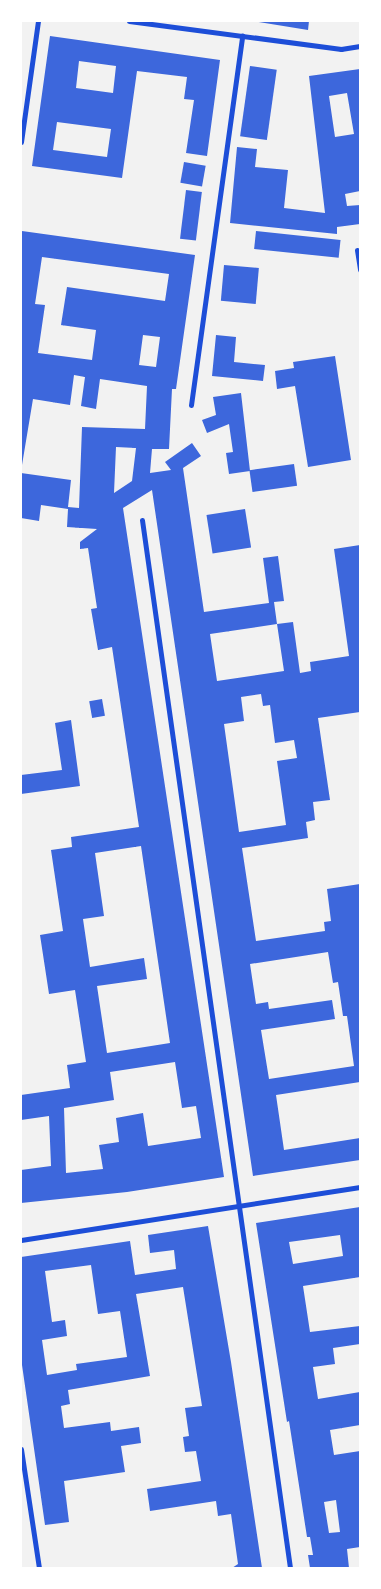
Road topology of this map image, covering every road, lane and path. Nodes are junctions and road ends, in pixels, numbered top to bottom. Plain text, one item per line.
1 (38, 21) edge
2 (129, 21) edge
3 (242, 36) junction
4 (360, 46) edge
5 (21, 142) edge
6 (357, 250) dead end
7 (360, 270) edge
8 (191, 405) dead end
9 (142, 520) dead end
10 (360, 1187) edge
11 (240, 1206) junction
12 (21, 1240) edge
13 (21, 1450) edge
14 (39, 1568) edge
15 (290, 1568) edge

1 - 5 street
2 - 3 street
3 - 4 street
3 - 8 street
6 - 7 street
9 - 11 street
10 - 11 street
11 - 12 street
11 - 15 street
13 - 14 street

